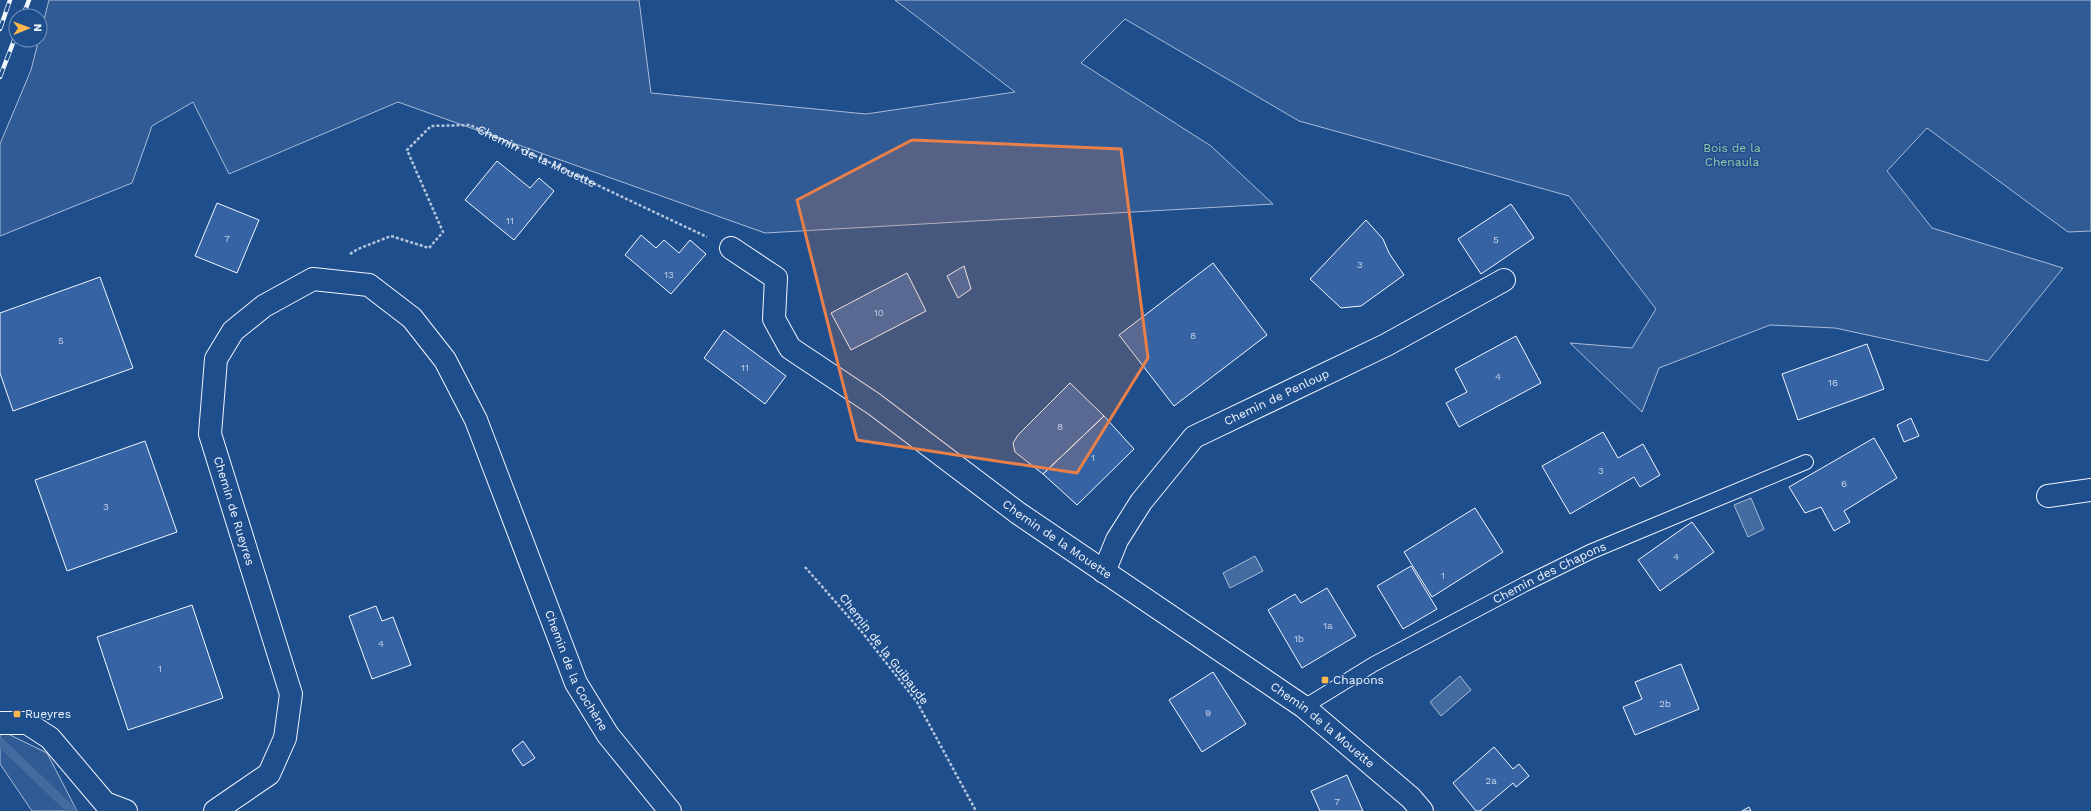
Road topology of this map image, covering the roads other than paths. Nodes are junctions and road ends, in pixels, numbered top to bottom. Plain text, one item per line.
1 (722, 244) road end
2 (1504, 280) dead end
3 (369, 285) joint
4 (1806, 462) dead end
5 (2091, 490) edge
6 (2048, 496) dead end
7 (1104, 572) junction
8 (1304, 707) junction
9 (0, 723) edge
10 (126, 811) edge
11 (215, 811) edge
12 (670, 811) edge
13 (1422, 811) edge

1 - 7 street, Chemin de la Mouette
2 - 7 street, Chemin de Penloup
3 - 11 street, Chemin de Rueyres
3 - 12 street, Chemin de la Cochène
4 - 8 lane, Chemin des Chapons
5 - 6 street
7 - 8 street, Chemin de la Mouette
8 - 13 street, Chemin de la Mouette
9 - 10 street

